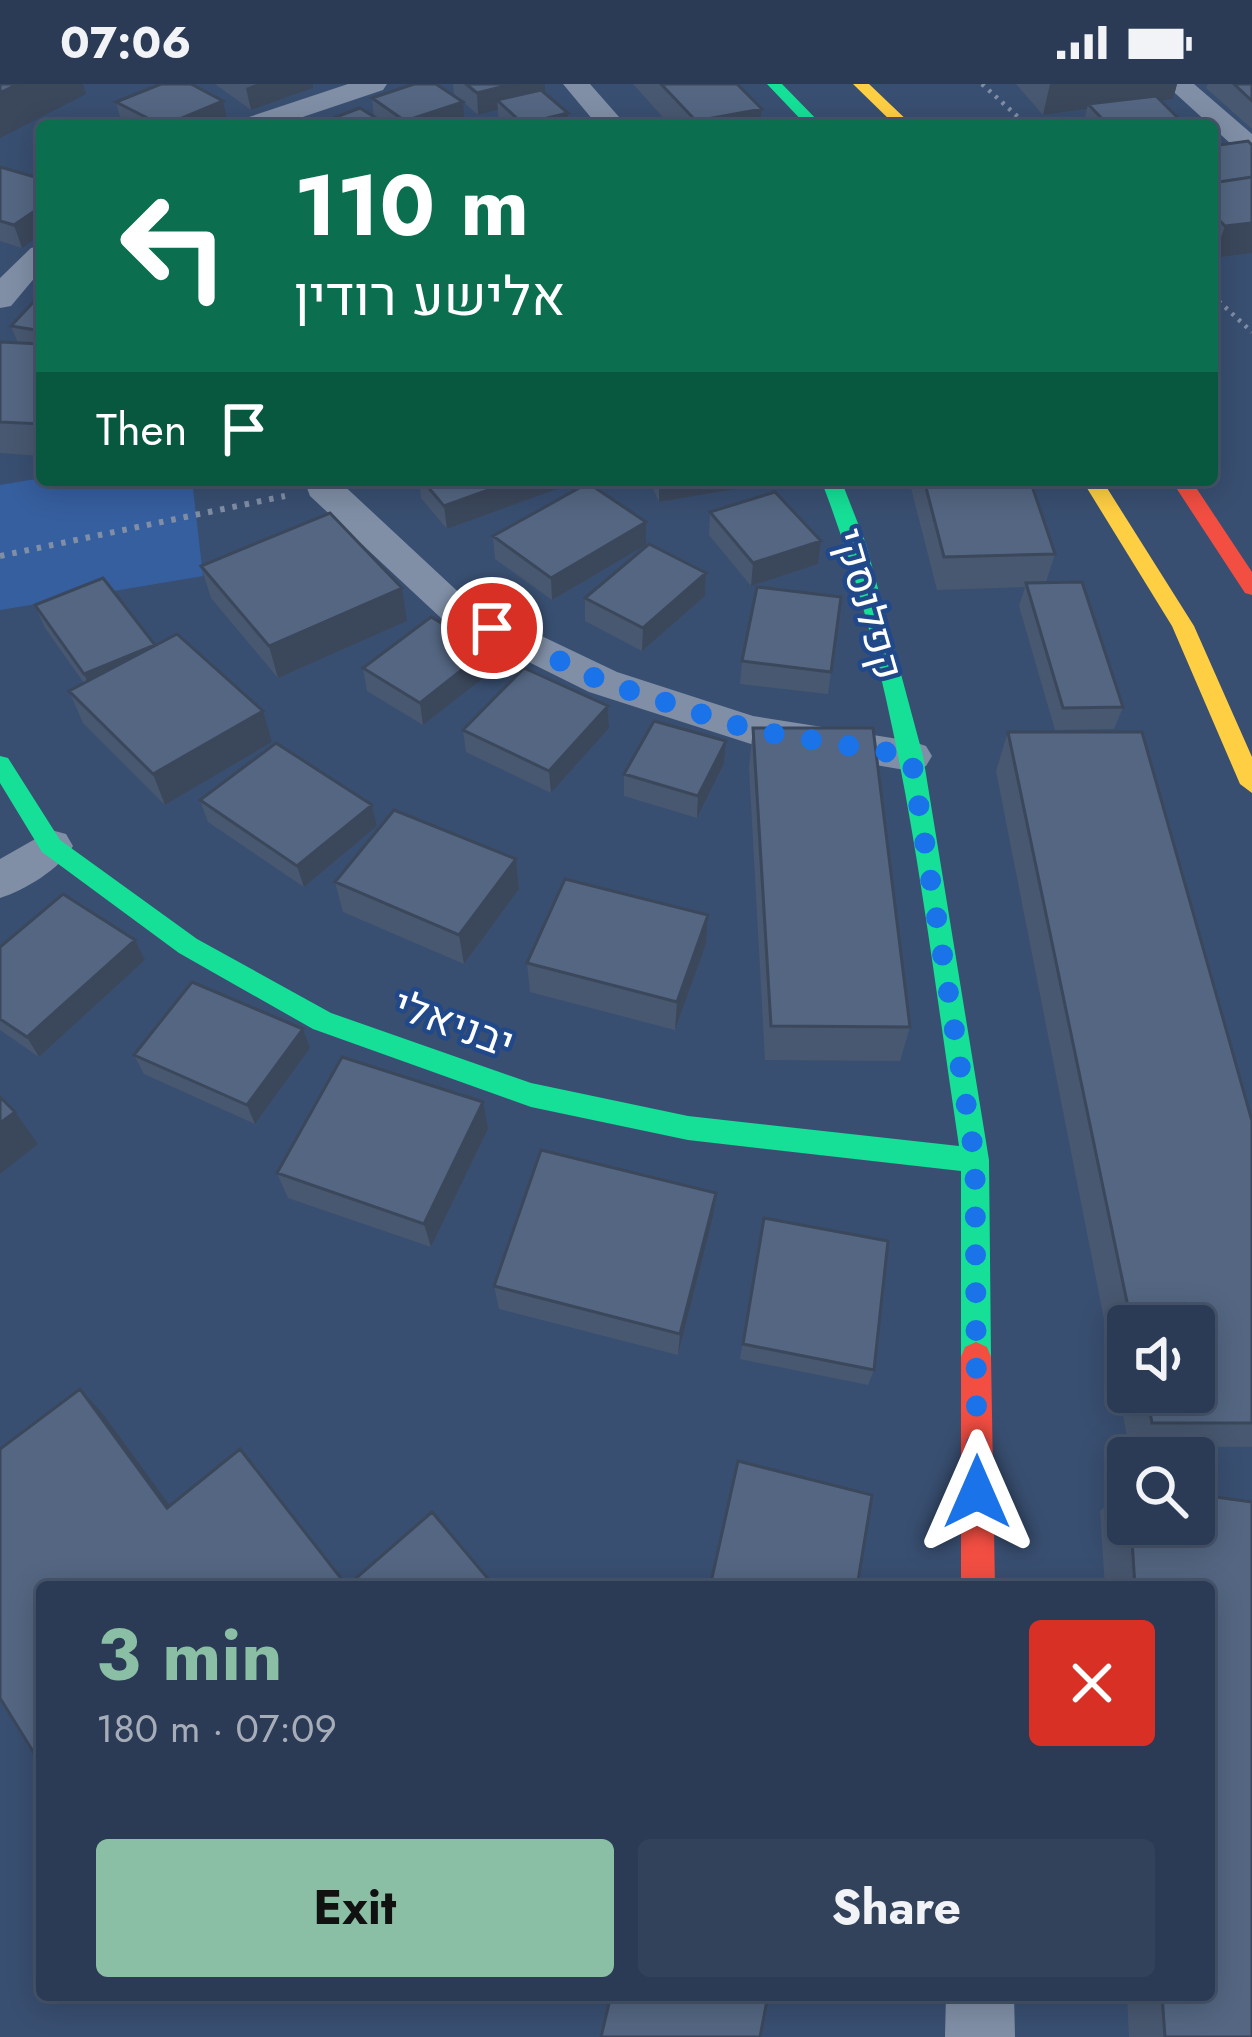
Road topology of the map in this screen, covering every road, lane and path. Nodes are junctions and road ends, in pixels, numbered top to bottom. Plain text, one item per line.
1 (374, 84) edge
2 (575, 84) edge
3 (774, 84) edge
4 (860, 84) edge
5 (982, 84) edge
6 (1178, 84) edge
7 (268, 120) edge
8 (608, 120) edge
9 (808, 120) edge
10 (898, 120) edge
11 (1021, 120) edge
12 (1252, 148) edge
13 (21, 264) edge
14 (0, 299) edge
15 (1218, 301) edge
16 (1252, 332) edge
17 (312, 486) edge
18 (323, 486) edge
19 (833, 486) edge
20 (1096, 486) edge
21 (1185, 486) edge
22 (0, 556) edge
23 (1252, 588) edge
24 (911, 756) junction
25 (0, 764) edge
26 (1252, 784) edge
27 (51, 846) junction
28 (0, 881) edge
29 (975, 1160) junction
30 (977, 1581) edge
31 (980, 2001) edge
32 (980, 2037) edge

1 - 7 street
2 - 8 street
3 - 9 street
4 - 10 street
5 - 11 path
6 - 12 street
13 - 14 street
15 - 16 path
17 - 22 path
18 - 24 street
19 - 24 street, קפלנסקי
20 - 26 street
21 - 23 street
24 - 29 street, קפלנסקי
25 - 27 street, יבניאלי
27 - 28 street
27 - 29 street, יבניאלי
29 - 30 street, קפלנסקי
31 - 32 street

